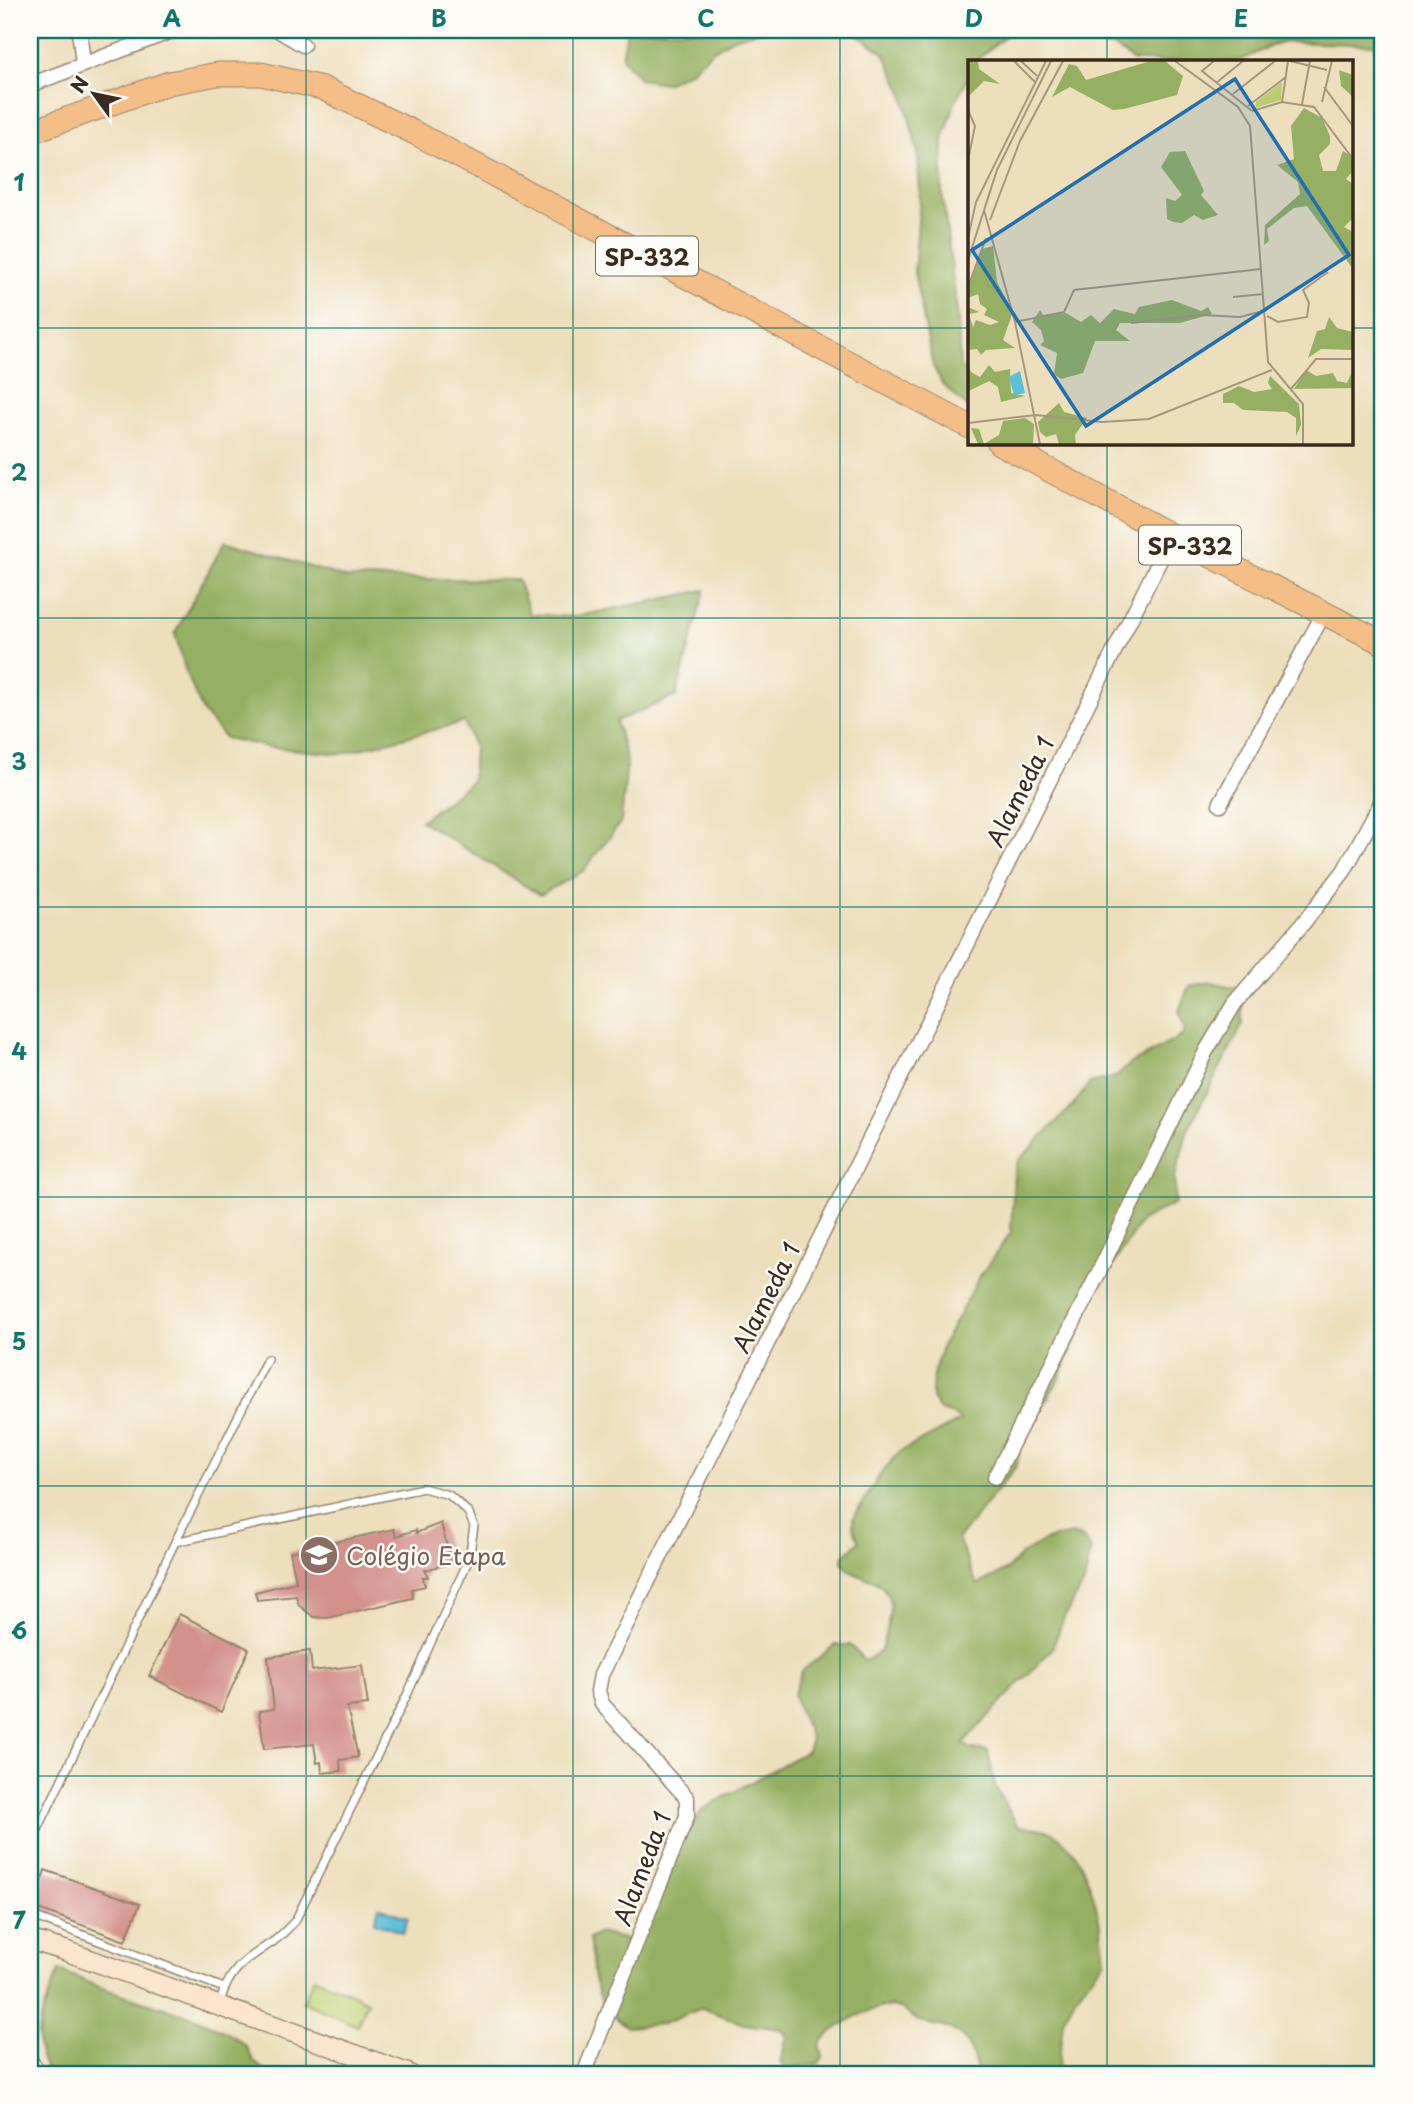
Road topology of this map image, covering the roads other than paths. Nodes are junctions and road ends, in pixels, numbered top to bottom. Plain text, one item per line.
1 (79, 30) edge
2 (174, 30) edge
3 (278, 30) edge
4 (303, 45) dead end
5 (83, 64) junction
6 (30, 85) edge
7 (30, 132) edge
8 (968, 426) edge
9 (1001, 444) edge
10 (1172, 536) junction
11 (1324, 613) junction
12 (1383, 643) edge
13 (1383, 799) edge
14 (1220, 804) dead end
15 (267, 1359) dead end
16 (996, 1477) dead end
17 (175, 1542) junction
18 (30, 1846) edge
19 (30, 1915) edge
20 (30, 1940) edge
21 (63, 1950) junction
22 (30, 1956) edge
23 (224, 1987) junction
24 (219, 2007) junction
25 (30, 2061) edge
26 (41, 2074) edge
27 (409, 2074) edge
28 (584, 2074) edge

1 - 5 street
2 - 5 street
3 - 4 street
5 - 6 street
7 - 8 main road, SP-332
9 - 10 main road, SP-332
10 - 11 main road, SP-332
10 - 28 street, Alameda 1
11 - 12 main road, SP-332
11 - 14 street
13 - 16 street
15 - 17 lane
17 - 18 lane
17 - 23 lane
19 - 23 lane
20 - 21 main road
21 - 22 main road
21 - 24 main road
23 - 24 lane
24 - 27 main road
25 - 26 street

